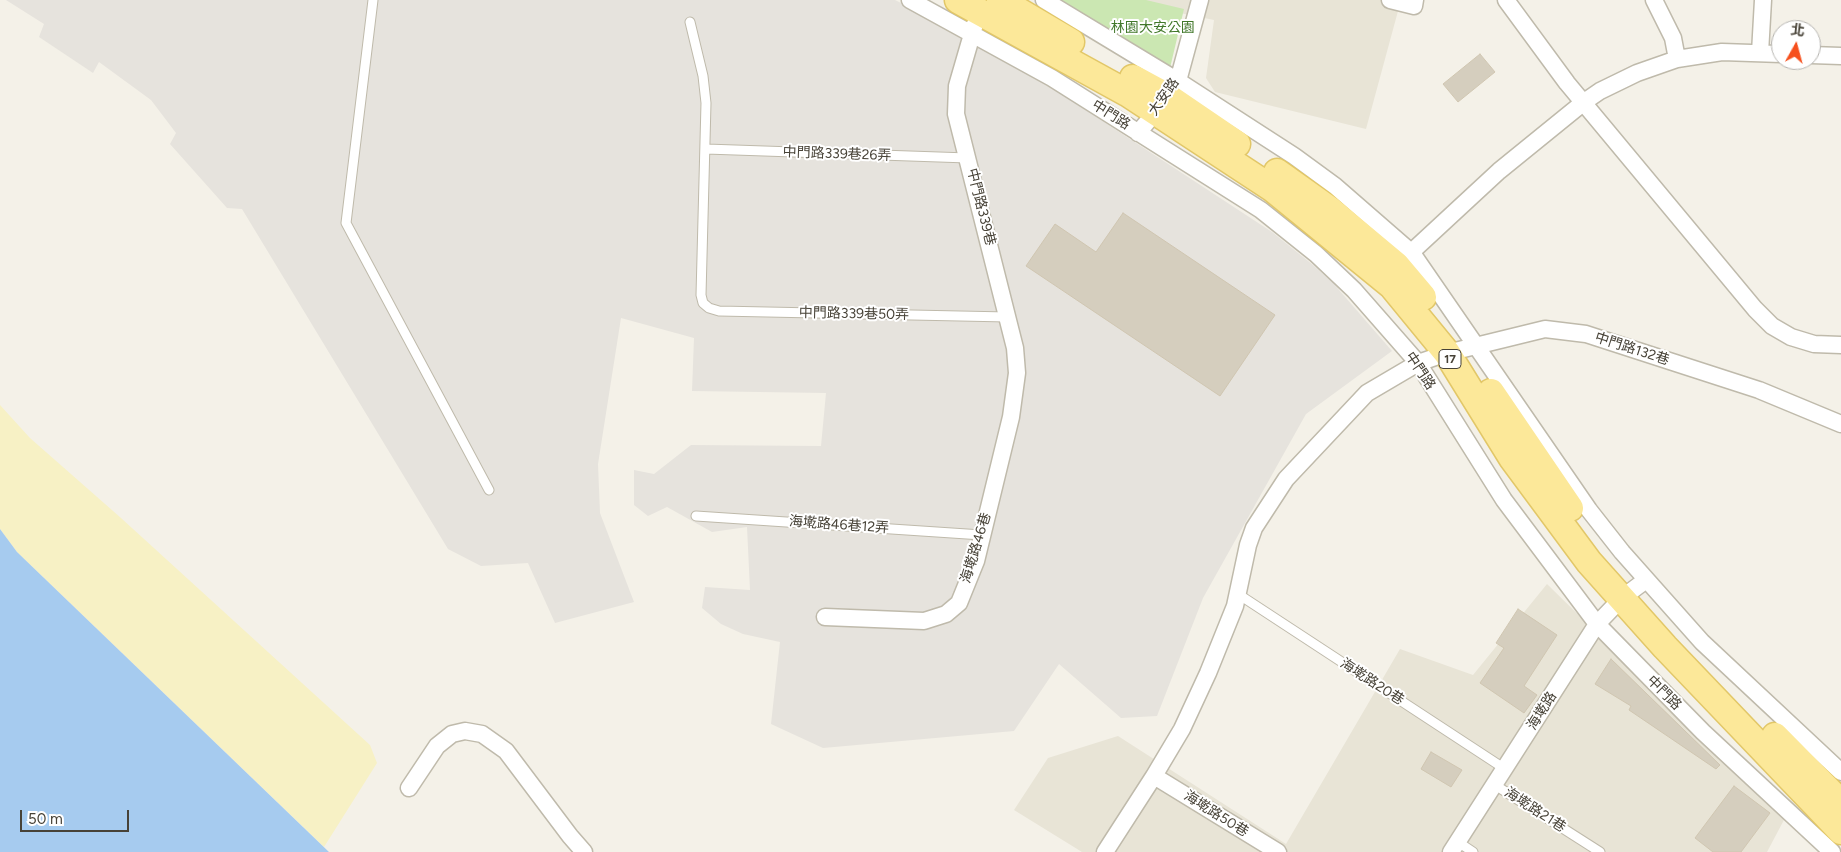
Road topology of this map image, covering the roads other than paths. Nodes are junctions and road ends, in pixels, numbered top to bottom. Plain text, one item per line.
1 (373, 0) edge
2 (910, 0) edge
3 (1044, 0) edge
4 (1200, 0) edge
5 (1390, 0) edge
6 (1506, 0) edge
7 (1654, 0) edge
8 (1763, 0) edge
9 (1414, 3) edge
10 (978, 9) edge
11 (690, 22) dead end
12 (1760, 53) junction
13 (1771, 54) edge
14 (1821, 55) edge
15 (1841, 56) edge
16 (1677, 59) junction
17 (1167, 97) junction
18 (1584, 102) junction
19 (1138, 133) junction
20 (706, 150) junction
21 (968, 158) junction
22 (1404, 259) junction
23 (1008, 317) junction
24 (1841, 345) edge
25 (1462, 349) junction
26 (1418, 363) junction
27 (1011, 417) joint
28 (1841, 424) edge
29 (489, 490) dead end
30 (696, 516) dead end
31 (982, 535) junction
32 (1634, 589) junction
33 (1238, 594) junction
34 (825, 617) dead end
35 (1597, 624) junction
36 (1505, 769) junction
37 (1841, 772) edge
38 (1154, 776) junction
39 (1495, 785) junction
40 (409, 788) dead end
41 (1841, 803) edge
42 (1841, 831) edge
43 (1455, 847) edge
44 (1108, 851) edge
45 (584, 852) edge
46 (1278, 852) edge
47 (1473, 852) edge
48 (1600, 852) edge
49 (1832, 852) edge

1 - 29 lane
2 - 10 street, 中門路
3 - 17 street, 中門路
4 - 17 street, 大安路
5 - 9 street
6 - 18 street
7 - 16 street
8 - 12 street
10 - 17 main road, 中門路 / 17
10 - 19 street, 中門路
10 - 21 street, 中門路339巷
11 - 20 lane
12 - 13 street
12 - 16 street
14 - 15 street
16 - 18 street
17 - 19 street, 大安路
17 - 22 main road, 中門路 / 17
17 - 25 main road, 中門路 / 17
18 - 22 street
18 - 24 street
19 - 26 street, 中門路
20 - 21 lane, 中門路339巷26弄
20 - 23 lane, 中門路339巷50弄
21 - 23 street, 中門路339巷
22 - 25 main road, 中門路 / 17
23 - 27 street, 中門路339巷
25 - 26 street, 中門路132巷
25 - 28 street, 中門路132巷
25 - 32 street, 中門路
25 - 32 main road, 中門路 / 17
26 - 33 street, 中門路132巷
26 - 35 street, 中門路
27 - 31 street, 海墘路46巷
30 - 31 lane, 海墘路46巷12弄
31 - 34 street, 海墘路46巷
32 - 35 street, 海墘路
32 - 37 street, 中門路
32 - 41 main road, 中門路 / 17
32 - 42 main road, 中門路 / 17
33 - 36 lane, 海墘路20巷
33 - 38 street, 中門路132巷
35 - 36 street, 海墘路
35 - 49 street, 中門路
36 - 39 street, 海墘路
38 - 44 street, 中門路132巷
38 - 46 street, 海墘路50巷
39 - 43 street, 海墘路
39 - 48 lane, 海墘路21巷
40 - 45 street
43 - 47 lane

